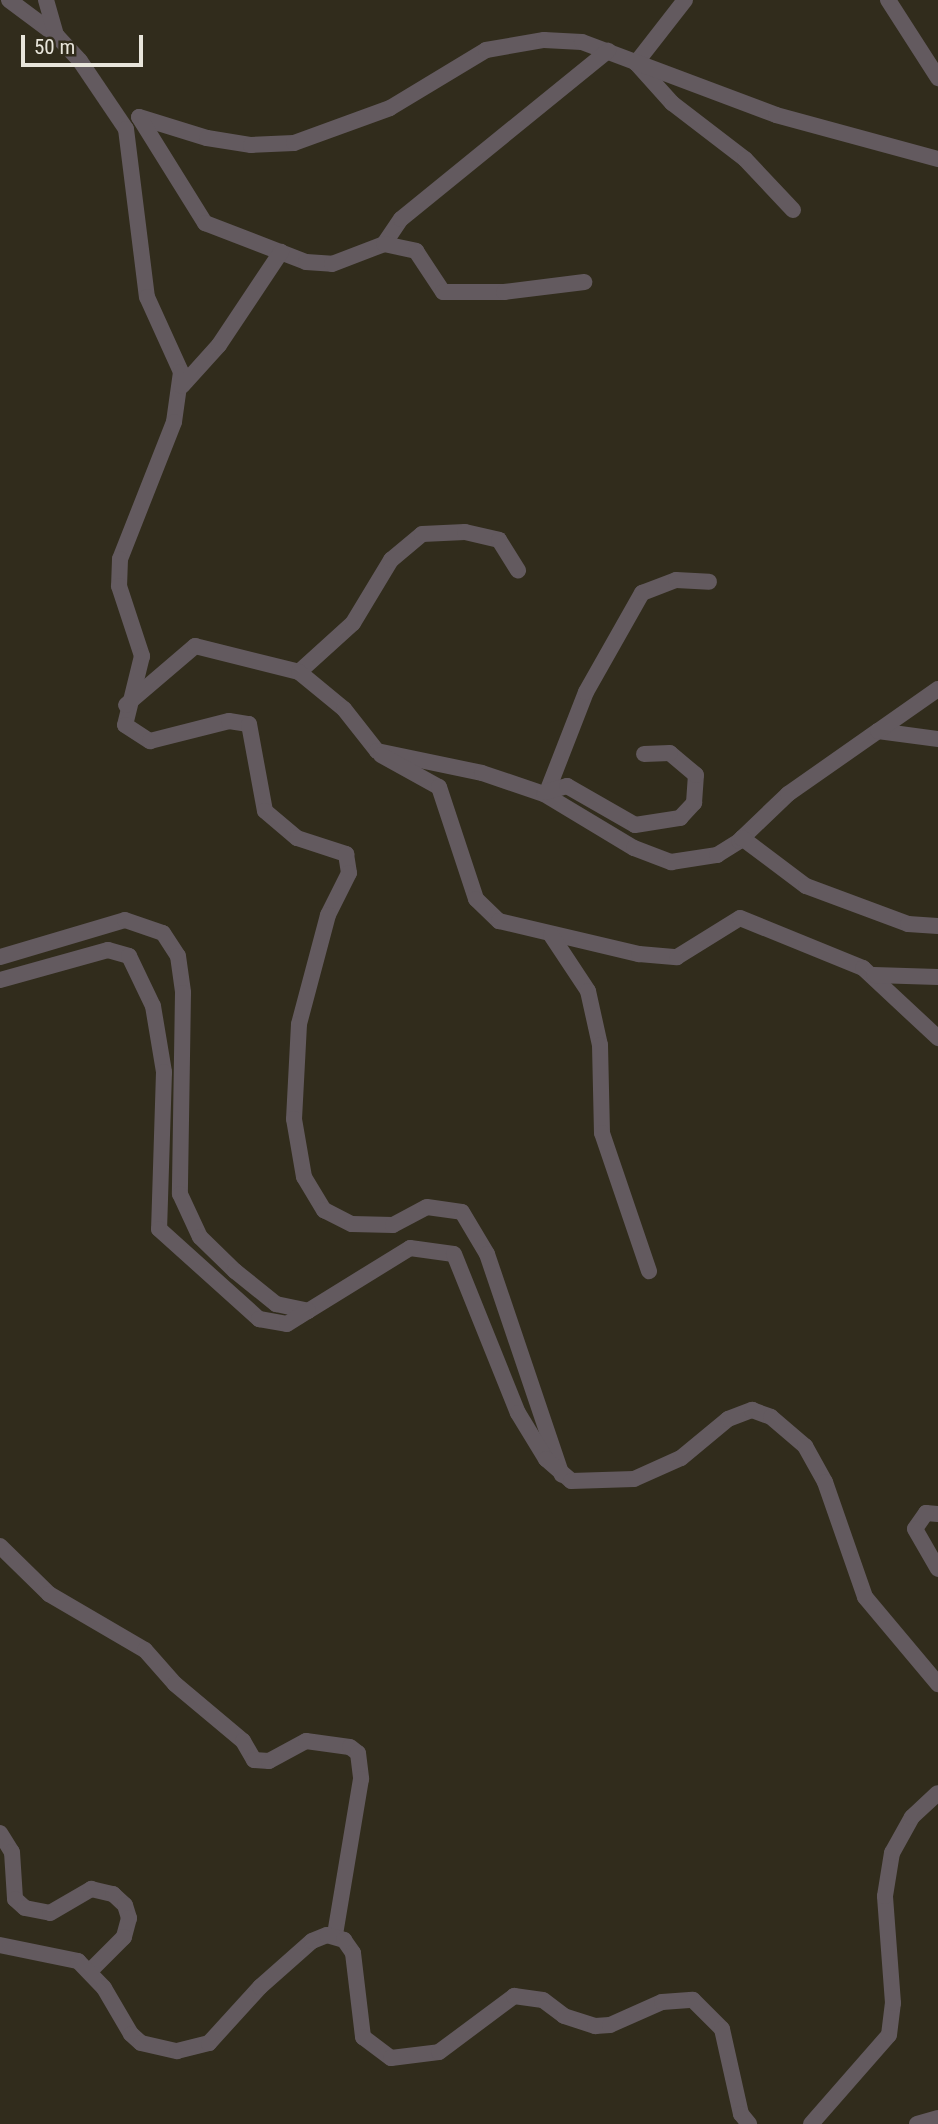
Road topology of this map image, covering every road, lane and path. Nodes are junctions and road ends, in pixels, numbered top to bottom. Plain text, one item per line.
1 (9, 0) edge
2 (46, 0) edge
3 (685, 0) edge
4 (888, 0) edge
5 (56, 35) junction
6 (608, 51) junction
7 (636, 63) junction
8 (938, 78) edge
9 (114, 104) junction
10 (139, 117) junction
11 (938, 159) edge
12 (793, 210) dead end
13 (384, 244) junction
14 (281, 253) junction
15 (584, 282) dead end
16 (182, 386) junction
17 (518, 570) dead end
18 (709, 582) dead end
19 (299, 672) junction
20 (938, 689) edge
21 (126, 705) junction
22 (878, 731) junction
23 (938, 738) edge
24 (377, 751) junction
25 (644, 754) dead end
26 (546, 790) junction
27 (742, 838) junction
28 (938, 926) edge
29 (551, 935) junction
30 (0, 957) edge
31 (874, 975) junction
32 (938, 977) edge
33 (0, 980) edge
34 (938, 1038) edge
35 (649, 1271) dead end
36 (308, 1311) junction
37 (562, 1475) junction
38 (938, 1514) edge
39 (0, 1546) edge
40 (938, 1569) edge
41 (938, 1685) edge
42 (938, 1793) edge
43 (0, 1833) edge
44 (335, 1935) junction
45 (0, 1945) edge
46 (91, 1970) junction
47 (938, 2118) edge
48 (749, 2124) edge
49 (811, 2124) edge
50 (918, 2124) edge

1 - 5 street
2 - 5 street
3 - 7 street
4 - 8 street
5 - 9 street
6 - 7 street
6 - 10 street
6 - 13 street
7 - 11 street
7 - 12 street
9 - 10 street
9 - 16 street
10 - 14 street
13 - 14 street
13 - 15 street
14 - 16 street
16 - 21 street
17 - 19 street
18 - 26 street
19 - 21 street
19 - 24 street
20 - 22 street
21 - 37 street
22 - 23 street
22 - 27 street
24 - 26 street
24 - 29 street
25 - 26 street
26 - 27 street
27 - 28 street
29 - 31 street
29 - 35 street
30 - 36 street
31 - 32 street
31 - 34 street
33 - 36 street
36 - 37 street
37 - 41 street
38 - 40 street
39 - 44 street
42 - 49 street
43 - 46 street
44 - 46 street
44 - 48 street
45 - 46 street
47 - 50 street

